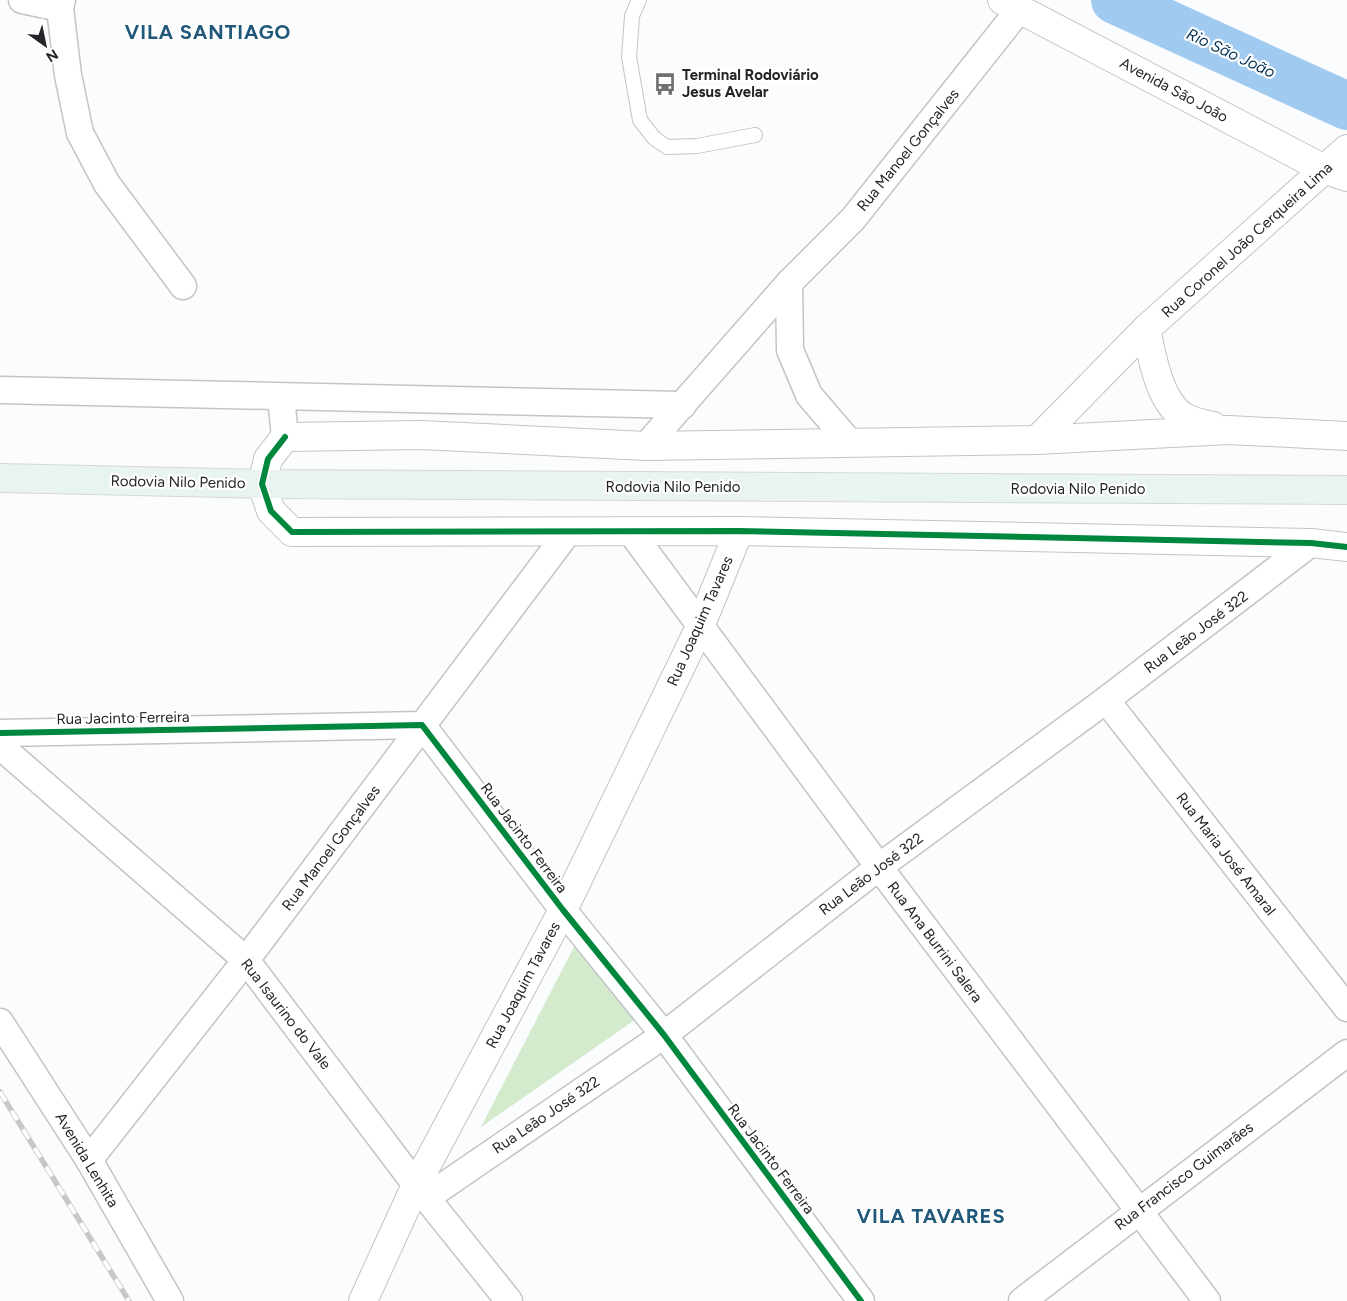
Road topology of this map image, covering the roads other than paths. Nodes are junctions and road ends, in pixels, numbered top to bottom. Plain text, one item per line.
1 (22, 0) edge
2 (639, 0) edge
3 (61, 4) edge
4 (1011, 5) edge
5 (755, 134) dead end
6 (1347, 149) edge
7 (1336, 173) edge
8 (789, 283) junction
9 (183, 286) dead end
10 (1146, 329) junction
11 (0, 390) edge
12 (281, 397) junction
13 (683, 405) junction
14 (1229, 430) junction
15 (1347, 436) edge
16 (285, 437) junction
17 (1036, 440) junction
18 (850, 443) junction
19 (646, 446) junction
20 (0, 478) edge
21 (262, 484) junction
22 (1347, 490) edge
23 (739, 531) junction
24 (568, 532) junction
25 (631, 532) junction
26 (1312, 543) junction
27 (1347, 547) edge
28 (700, 627) junction
29 (1106, 700) junction
30 (422, 726) junction
31 (0, 733) edge
32 (0, 746) edge
33 (879, 867) junction
34 (563, 910) junction
35 (246, 960) junction
36 (1347, 1008) edge
37 (0, 1022) edge
38 (664, 1035) junction
39 (1347, 1053) edge
40 (89, 1160) junction
41 (421, 1192) junction
42 (1138, 1211) junction
43 (170, 1301) edge
44 (363, 1301) edge
45 (509, 1301) edge
46 (861, 1301) edge
47 (1022, 1301) edge
48 (1207, 1301) edge

1 - 3 street
2 - 5 lane
3 - 9 street
4 - 7 street, Avenida São João
4 - 8 street, Rua Manoel Gonçalves
6 - 7 street, Rua Coronel João Cerqueira Lima
7 - 10 street, Rua Coronel João Cerqueira Lima
8 - 13 street, Rua Manoel Gonçalves
8 - 18 street
10 - 14 street
10 - 17 street, Rua Coronel João Cerqueira Lima
11 - 12 street
12 - 13 street
12 - 16 street
13 - 19 street, Rua Manoel Gonçalves
14 - 15 street
14 - 17 street
16 - 19 street
16 - 21 street
17 - 18 street
18 - 19 street
20 - 21 main road, Rodovia Nilo Penido
21 - 22 main road, Rodovia Nilo Penido
21 - 24 street
23 - 25 street
23 - 26 street
23 - 28 street, Rua Joaquim Tavares
24 - 25 street
24 - 30 street, Rua Manoel Gonçalves
25 - 28 street, Rua Ana Burrini Salera
26 - 27 street
26 - 29 street, Rua Leão José 322
28 - 33 street, Rua Ana Burrini Salera
28 - 34 street, Rua Joaquim Tavares
29 - 33 street, Rua Leão José 322
29 - 36 street, Rua Maria José Amaral
30 - 31 street, Rua Jacinto Ferreira
30 - 34 street, Rua Jacinto Ferreira
30 - 35 street, Rua Manoel Gonçalves
32 - 35 street, Rua Isaurino do Vale
33 - 38 street, Rua Leão José 322
33 - 42 street, Rua Ana Burrini Salera
34 - 38 street, Rua Jacinto Ferreira
34 - 41 street, Rua Joaquim Tavares
35 - 40 street, Rua Manoel Gonçalves
35 - 41 street, Rua Isaurino do Vale
37 - 40 street, Avenida Lenhita
38 - 41 street, Rua Leão José 322
38 - 46 street, Rua Jacinto Ferreira
39 - 42 street, Rua Francisco Guimarães
40 - 43 street, Avenida Lenhita
41 - 44 street, Rua Joaquim Tavares
41 - 45 street, Rua Isaurino do Vale
42 - 47 street, Rua Francisco Guimarães
42 - 48 street, Rua Ana Burrini Salera

